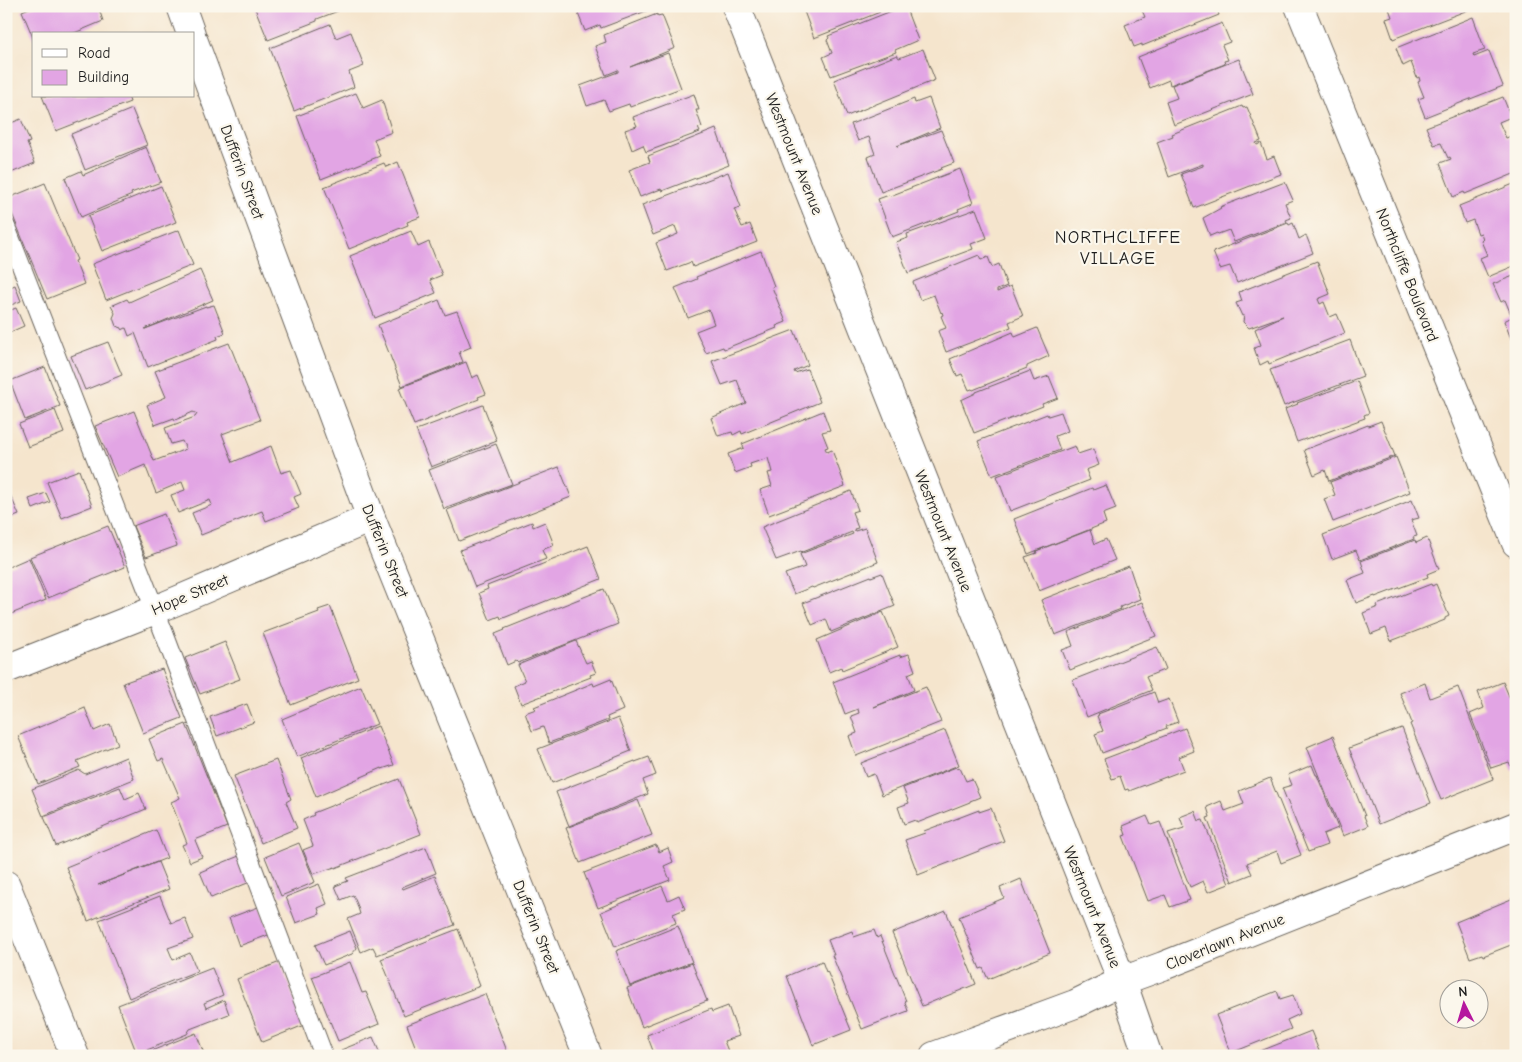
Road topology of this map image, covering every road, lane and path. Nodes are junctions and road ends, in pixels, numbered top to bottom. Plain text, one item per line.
1 (180, 6) edge
2 (736, 6) edge
3 (1299, 6) edge
4 (190, 32) edge
5 (195, 45) edge
6 (6, 227) edge
7 (371, 518) junction
8 (1516, 543) edge
9 (155, 610) junction
10 (6, 668) edge
11 (1516, 826) edge
12 (6, 885) edge
13 (1122, 981) junction
14 (75, 1056) edge
15 (324, 1056) edge
16 (588, 1056) edge
17 (934, 1056) edge
18 (1148, 1056) edge

1 - 4 street
2 - 13 street, Westmount Avenue
3 - 8 street, Northcliffe Boulevard
5 - 7 street, Dufferin Street
6 - 9 lane
7 - 9 street, Hope Street
7 - 16 street, Dufferin Street
9 - 10 street, Hope Street
9 - 15 lane
11 - 13 street, Cloverlawn Avenue
12 - 14 street
13 - 17 street, Cloverlawn Avenue
13 - 18 street, Westmount Avenue

